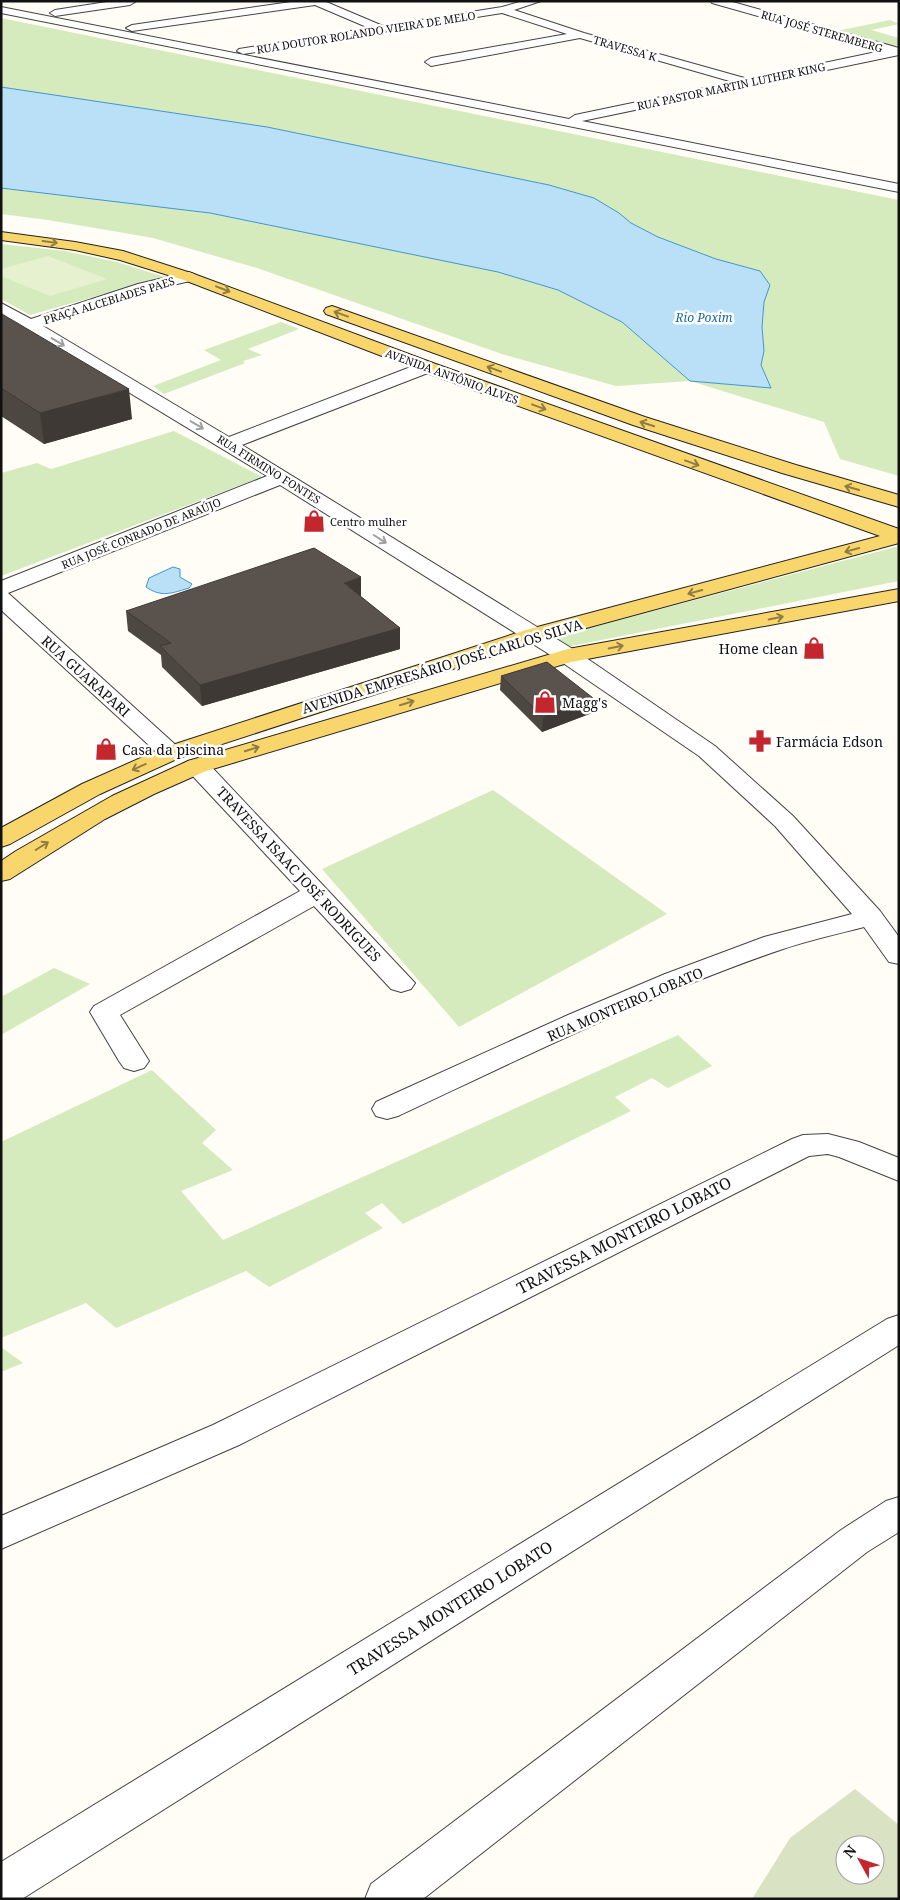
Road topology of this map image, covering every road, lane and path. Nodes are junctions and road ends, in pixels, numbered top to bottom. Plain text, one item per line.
1 (535, 1) edge
2 (716, 1) edge
3 (130, 2) edge
4 (314, 2) edge
5 (1, 10) edge
6 (502, 10) junction
7 (33, 16) junction
8 (382, 29) junction
9 (111, 31) junction
10 (580, 35) junction
11 (898, 52) edge
12 (226, 54) junction
13 (431, 62) dead end
14 (749, 83) junction
15 (563, 122) junction
16 (899, 188) edge
17 (1, 223) edge
18 (1, 236) edge
19 (213, 268) dead end
20 (189, 277) junction
21 (313, 304) dead end
22 (1, 308) edge
23 (30, 325) junction
24 (427, 367) junction
25 (228, 444) junction
26 (282, 477) junction
27 (899, 501) edge
28 (899, 537) edge
29 (1, 589) edge
30 (899, 595) edge
31 (1, 598) edge
32 (534, 636) junction
33 (568, 656) junction
34 (171, 753) junction
35 (197, 766) junction
36 (1, 839) edge
37 (1, 874) edge
38 (317, 893) junction
39 (870, 917) junction
40 (899, 956) edge
41 (401, 982) dead end
42 (134, 1061) dead end
43 (387, 1109) dead end
44 (899, 1170) edge
45 (899, 1328) edge
46 (899, 1512) edge
47 (1, 1533) edge
48 (1, 1887) edge
49 (387, 1899) edge

1 - 6 street, RUA DOUTOR ROLANDO VIEIRA DE MELO
2 - 11 street, RUA JOSÉ STEREMBERG
3 - 7 street
4 - 8 street
4 - 9 street
5 - 7 street
6 - 8 street, RUA DOUTOR ROLANDO VIEIRA DE MELO
6 - 10 street, TRAVESSA K
7 - 9 street
8 - 12 street, RUA DOUTOR ROLANDO VIEIRA DE MELO
9 - 12 street
10 - 13 street
10 - 14 street, TRAVESSA K
11 - 14 street, RUA PASTOR MARTIN LUTHER KING
12 - 15 street
14 - 15 street, RUA PASTOR MARTIN LUTHER KING
15 - 16 street
17 - 19 main road
18 -> 20 main road, AVENIDA ANTÔNIO ALVES
20 - 23 street, PRAÇA ALCEBIADES PAES
20 -> 24 main road, AVENIDA ANTÔNIO ALVES
27 -> 21 main road, AVENIDA ANTÔNIO ALVES
22 - 23 street, RUA FIRMINO FONTES
23 -> 25 street, RUA FIRMINO FONTES
24 - 25 street
24 -> 28 main road, AVENIDA ANTÔNIO ALVES
25 - 26 street, RUA FIRMINO FONTES
26 - 29 street, RUA JOSÉ CONRADO DE ARAÚJO
26 -> 32 street, RUA FIRMINO FONTES
28 -> 32 main road, AVENIDA EMPRESÁRIO JOSÉ CARLOS SILVA
33 -> 30 main road, AVENIDA EMPRESÁRIO JOSÉ CARLOS SILVA
31 - 34 street, RUA GUARAPARI
32 - 33 street, RUA FIRMINO FONTES
32 - 34 main road, AVENIDA EMPRESÁRIO JOSÉ CARLOS SILVA
35 -> 33 main road, AVENIDA EMPRESÁRIO JOSÉ CARLOS SILVA
33 - 39 street, RUA FIRMINO FONTES
34 -> 36 main road, AVENIDA EMPRESÁRIO JOSÉ CARLOS SILVA
37 -> 35 main road, AVENIDA EMPRESÁRIO JOSÉ CARLOS SILVA
35 - 38 street, TRAVESSA ISAAC JOSÉ RODRIGUES
38 - 41 street, TRAVESSA ISAAC JOSÉ RODRIGUES
38 - 42 street
39 - 40 street, RUA FIRMINO FONTES
39 - 43 street, RUA MONTEIRO LOBATO
44 - 47 street, TRAVESSA MONTEIRO LOBATO
45 - 48 street, TRAVESSA MONTEIRO LOBATO
46 - 49 street

